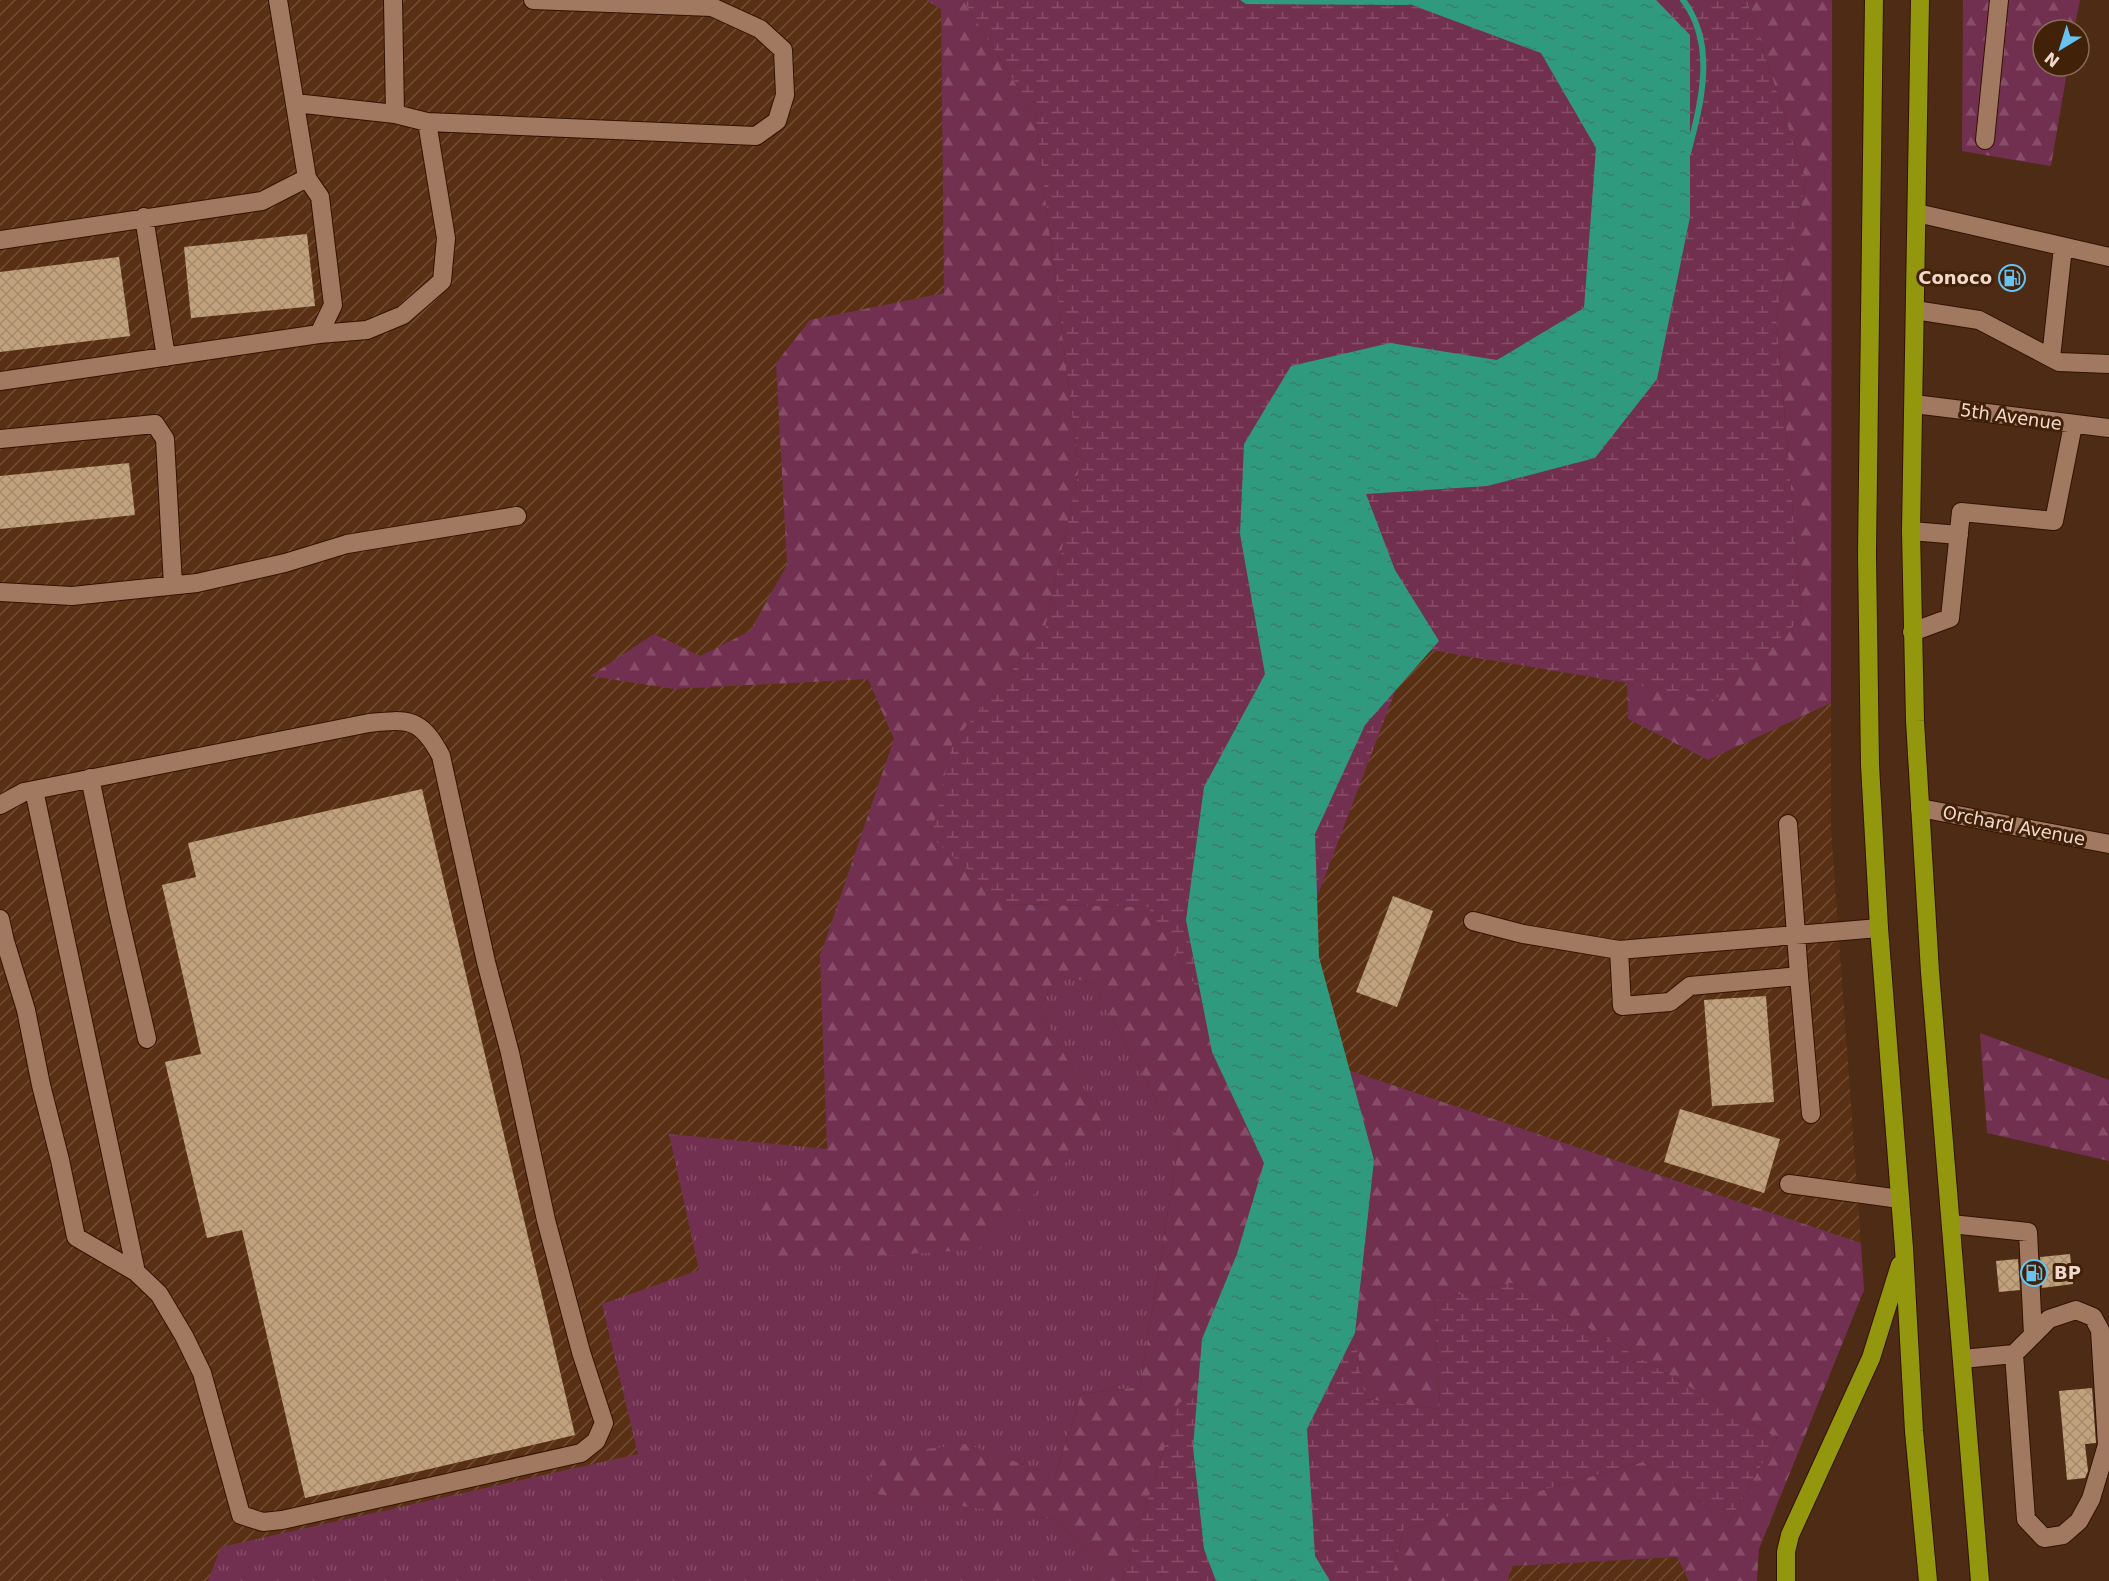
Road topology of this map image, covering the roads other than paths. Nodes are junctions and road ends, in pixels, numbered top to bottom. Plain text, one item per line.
1 (278, 0) edge
2 (393, 0) edge
3 (533, 0) edge
4 (1874, 0) edge
5 (1920, 0) edge
6 (2000, 0) edge
7 (295, 103) junction
8 (395, 114) junction
9 (427, 122) junction
10 (1984, 140) dead end
11 (307, 178) junction
12 (1917, 213) junction
13 (144, 217) junction
14 (0, 240) edge
15 (2063, 247) junction
16 (2109, 257) edge
17 (1916, 310) junction
18 (319, 334) junction
19 (166, 357) junction
20 (2051, 358) junction
21 (2109, 364) edge
22 (0, 381) edge
23 (1914, 404) junction
24 (2073, 425) junction
25 (2109, 428) edge
26 (0, 439) edge
27 (517, 516) dead end
28 (1911, 531) junction
29 (1959, 535) junction
30 (173, 585) junction
31 (0, 592) edge
32 (1912, 632) junction
33 (90, 778) junction
34 (34, 790) junction
35 (0, 805) edge
36 (1920, 808) junction
37 (1788, 824) dead end
38 (2109, 844) edge
39 (0, 918) edge
40 (1473, 921) dead end
41 (1879, 928) junction
42 (1795, 936) junction
43 (1619, 950) junction
44 (1798, 976) junction
45 (147, 1039) dead end
46 (1811, 1114) dead end
47 (1789, 1184) dead end
48 (1900, 1199) junction
49 (1951, 1224) junction
50 (1904, 1248) junction
51 (136, 1272) junction
52 (2033, 1335) junction
53 (2014, 1354) junction
54 (1962, 1359) junction
55 (1786, 1581) edge
56 (1928, 1581) edge
57 (1980, 1581) edge

1 - 7 street
2 - 8 street
3 - 9 street
4 - 41 highway
5 - 12 highway
6 - 10 street
7 - 8 street
7 - 11 street
8 - 9 street
9 - 18 street
11 - 13 street
11 - 18 street
12 - 15 street
12 - 17 highway
13 - 14 street
13 - 19 street
15 - 16 street
15 - 20 street
17 - 20 street
17 - 23 highway
18 - 19 street
19 - 22 street
20 - 21 street
23 - 24 street, 5th Avenue
23 - 28 highway
24 - 25 street, 5th Avenue
24 - 29 street
26 - 30 street
27 - 30 street
28 - 29 street
28 - 32 highway
29 - 32 street
30 - 31 street
32 - 36 highway
33 - 34 street
33 - 45 street
33 - 51 street
34 - 35 street
34 - 51 street
36 - 38 street, Orchard Avenue
36 - 49 highway
37 - 42 street
39 - 51 street
40 - 43 street
41 - 42 street
41 - 48 highway
42 - 43 street
42 - 44 street
43 - 44 street
44 - 46 street
47 - 48 street
48 - 50 highway
49 - 52 street
49 - 54 highway
50 - 55 highway
50 - 56 highway
52 - 53 street
52 - 53 street
53 - 54 street
54 - 57 highway

